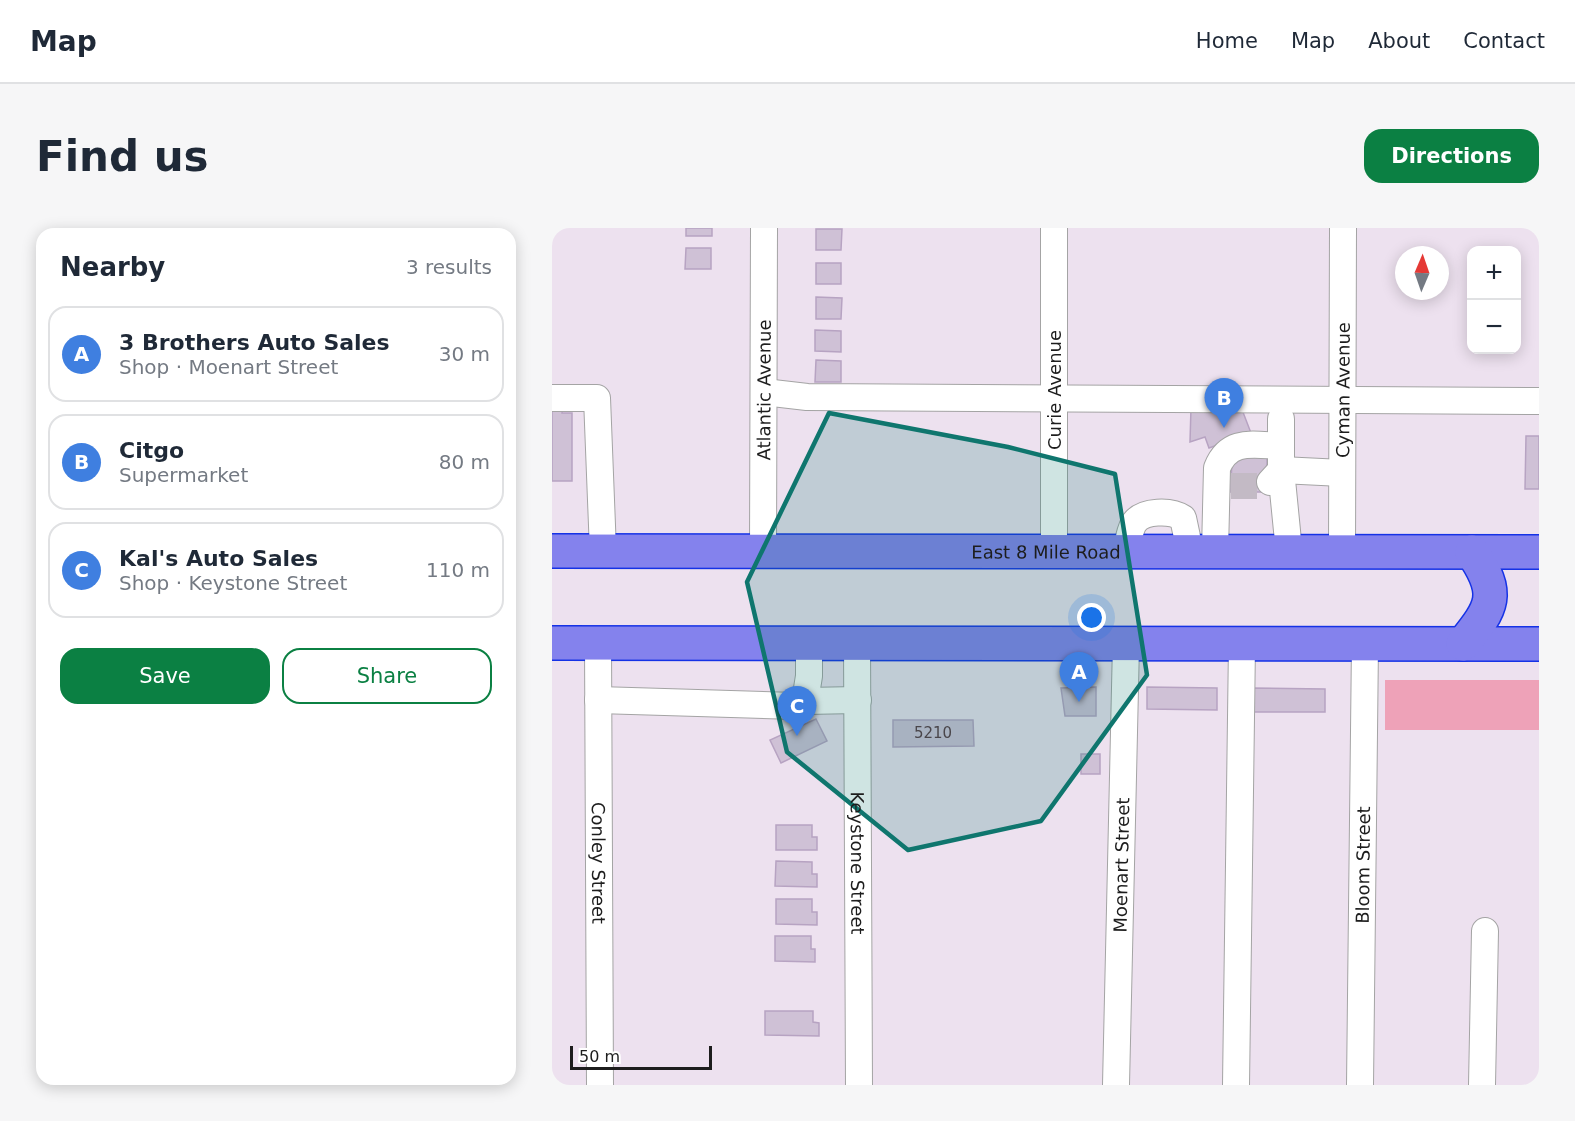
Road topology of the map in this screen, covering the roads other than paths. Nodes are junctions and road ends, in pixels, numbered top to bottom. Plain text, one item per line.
1 (765, 228) edge
2 (1054, 228) edge
3 (1342, 228) edge
4 (764, 392) junction
5 (552, 398) edge
6 (1054, 399) junction
7 (1342, 401) junction
8 (1539, 401) edge
9 (1281, 418) dead end
10 (1274, 468) junction
11 (1342, 473) junction
12 (552, 551) edge
13 (603, 551) junction
14 (1054, 551) junction
15 (1202, 551) junction
16 (1289, 551) junction
17 (763, 552) junction
18 (1342, 552) junction
19 (1472, 552) junction
20 (1539, 552) edge
21 (552, 643) edge
22 (598, 643) junction
23 (809, 643) junction
24 (857, 643) junction
25 (1126, 644) junction
26 (1242, 644) junction
27 (1365, 644) junction
28 (1462, 644) junction
29 (1539, 645) edge
30 (598, 700) junction
31 (858, 700) junction
32 (806, 701) junction
33 (1485, 931) dead end
34 (600, 1085) edge
35 (859, 1085) edge
36 (1116, 1085) edge
37 (1236, 1085) edge
38 (1360, 1085) edge
39 (1482, 1085) edge

1 - 4 street, Atlantic Avenue
2 - 6 street, Curie Avenue
3 - 7 street, Cyman Avenue
4 - 6 street
4 - 17 street, Atlantic Avenue
5 - 13 street
6 - 7 street
6 - 14 street, Curie Avenue
7 - 8 street
7 - 11 street, Cyman Avenue
9 - 10 street
10 - 11 street
10 - 15 street
10 - 16 street
11 - 18 street, Cyman Avenue
12 - 13 highway, East 8 Mile Road
13 - 17 highway, East 8 Mile Road
14 - 15 highway, East 8 Mile Road
14 - 17 highway, East 8 Mile Road
15 - 16 highway, East 8 Mile Road
16 - 18 highway, East 8 Mile Road
18 - 19 highway, East 8 Mile Road
19 - 20 highway, East 8 Mile Road
19 - 28 highway
21 - 22 highway
22 - 23 highway
22 - 30 street, Conley Street
23 - 24 highway
23 - 32 street
24 - 25 highway
24 - 31 street, Keystone Street
25 - 26 highway
25 - 36 street, Moenart Street
26 - 27 highway
26 - 37 street
27 - 28 highway
27 - 38 street, Bloom Street
28 - 29 highway
30 - 32 street
30 - 34 street, Conley Street
31 - 32 street
31 - 35 street, Keystone Street
33 - 39 street

